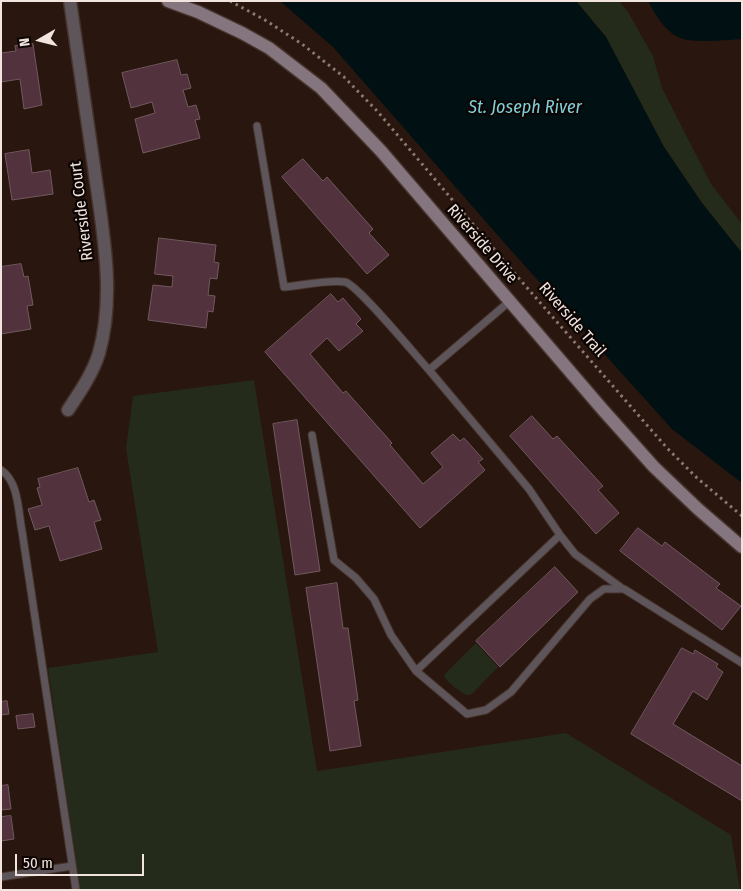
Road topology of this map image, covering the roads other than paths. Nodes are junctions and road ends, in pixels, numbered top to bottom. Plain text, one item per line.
1 (70, 1) edge
2 (168, 1) edge
3 (256, 126) dead end
4 (510, 301) junction
5 (429, 370) junction
6 (68, 410) dead end
7 (312, 435) dead end
8 (1, 470) edge
9 (560, 535) junction
10 (742, 547) edge
11 (624, 589) junction
12 (742, 663) edge
13 (416, 671) junction
14 (72, 866) junction
15 (1, 877) edge
16 (76, 890) edge

1 - 6 street, Riverside Court
2 - 4 street, Riverside Drive
3 - 5 lane
4 - 5 lane
4 - 10 street, Riverside Drive
5 - 9 lane
7 - 13 lane
8 - 14 lane
9 - 11 lane
9 - 13 lane
11 - 12 lane
11 - 13 lane
14 - 15 lane
14 - 16 lane

